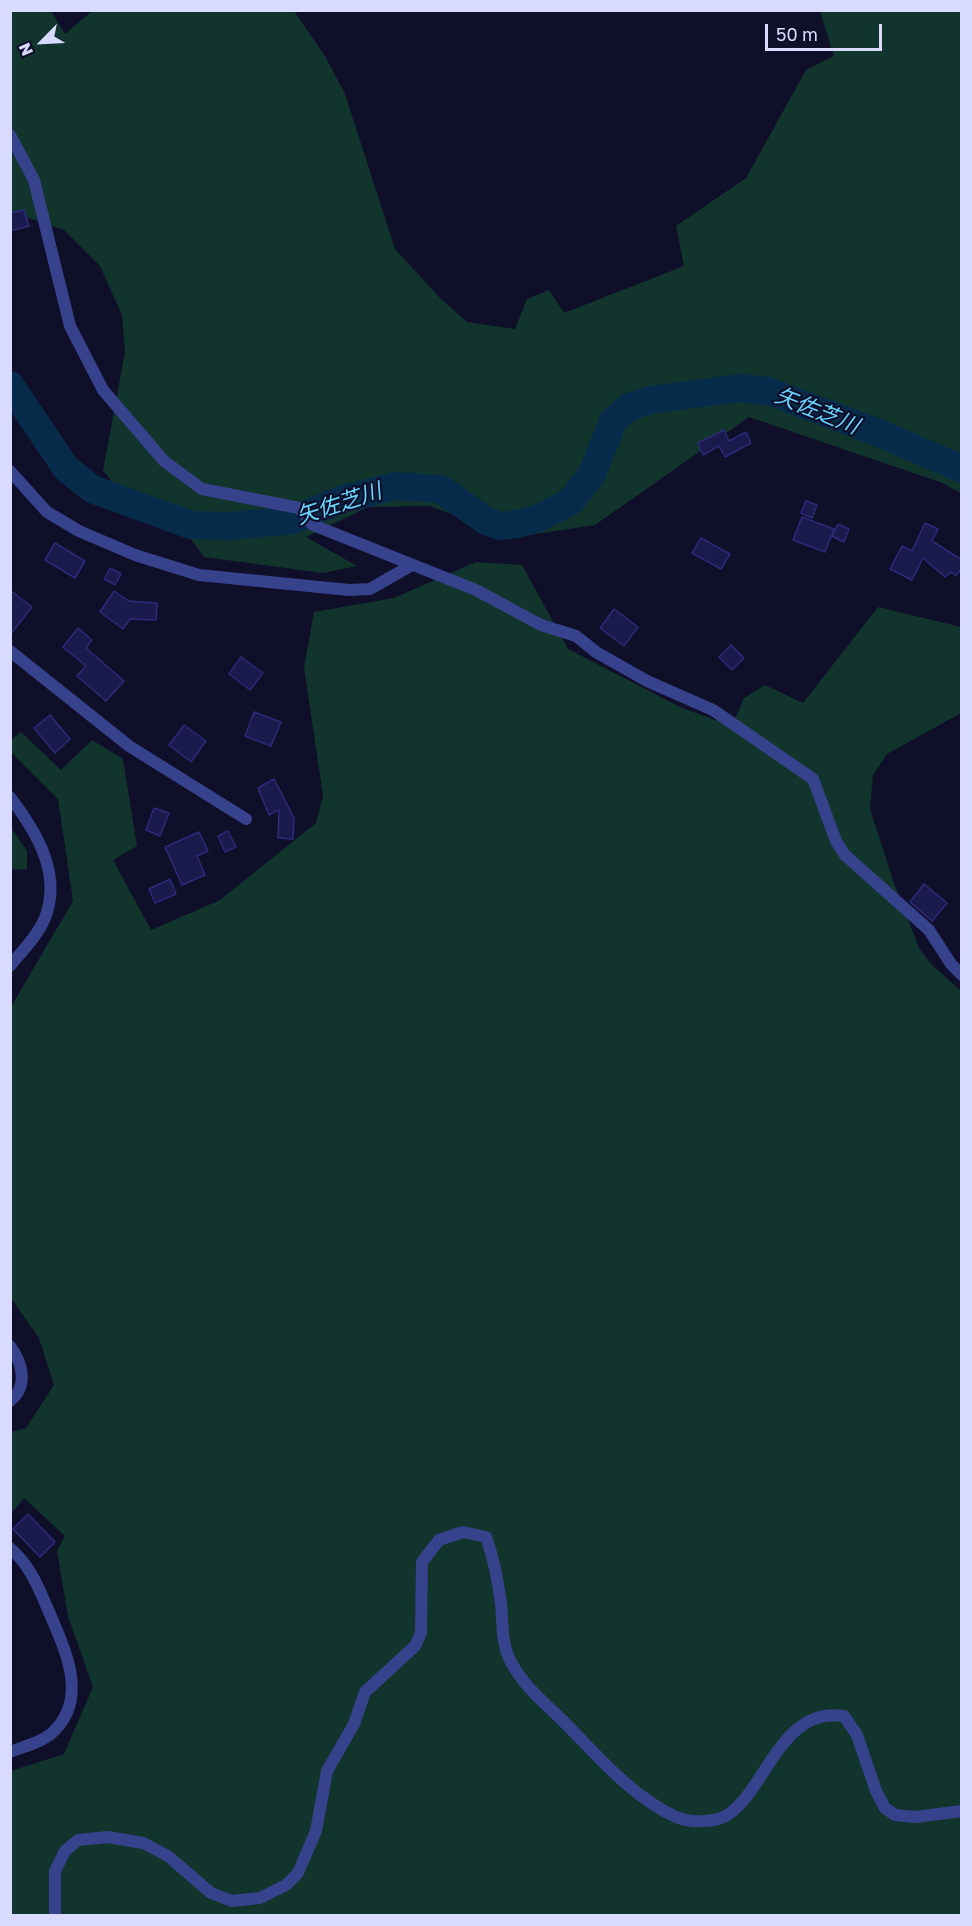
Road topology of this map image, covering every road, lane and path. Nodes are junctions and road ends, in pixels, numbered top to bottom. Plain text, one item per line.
1 (10, 135) edge
2 (10, 471) edge
3 (412, 565) junction
4 (10, 651) edge
5 (10, 797) edge
6 (246, 819) dead end
7 (10, 966) edge
8 (962, 975) edge
9 (10, 1346) edge
10 (10, 1401) edge
11 (10, 1548) edge
12 (10, 1752) edge
13 (962, 1811) edge
14 (55, 1916) edge

1 - 3 street
2 - 3 street
3 - 8 street
4 - 6 street
5 - 7 street
9 - 10 street
11 - 12 street
13 - 14 street

